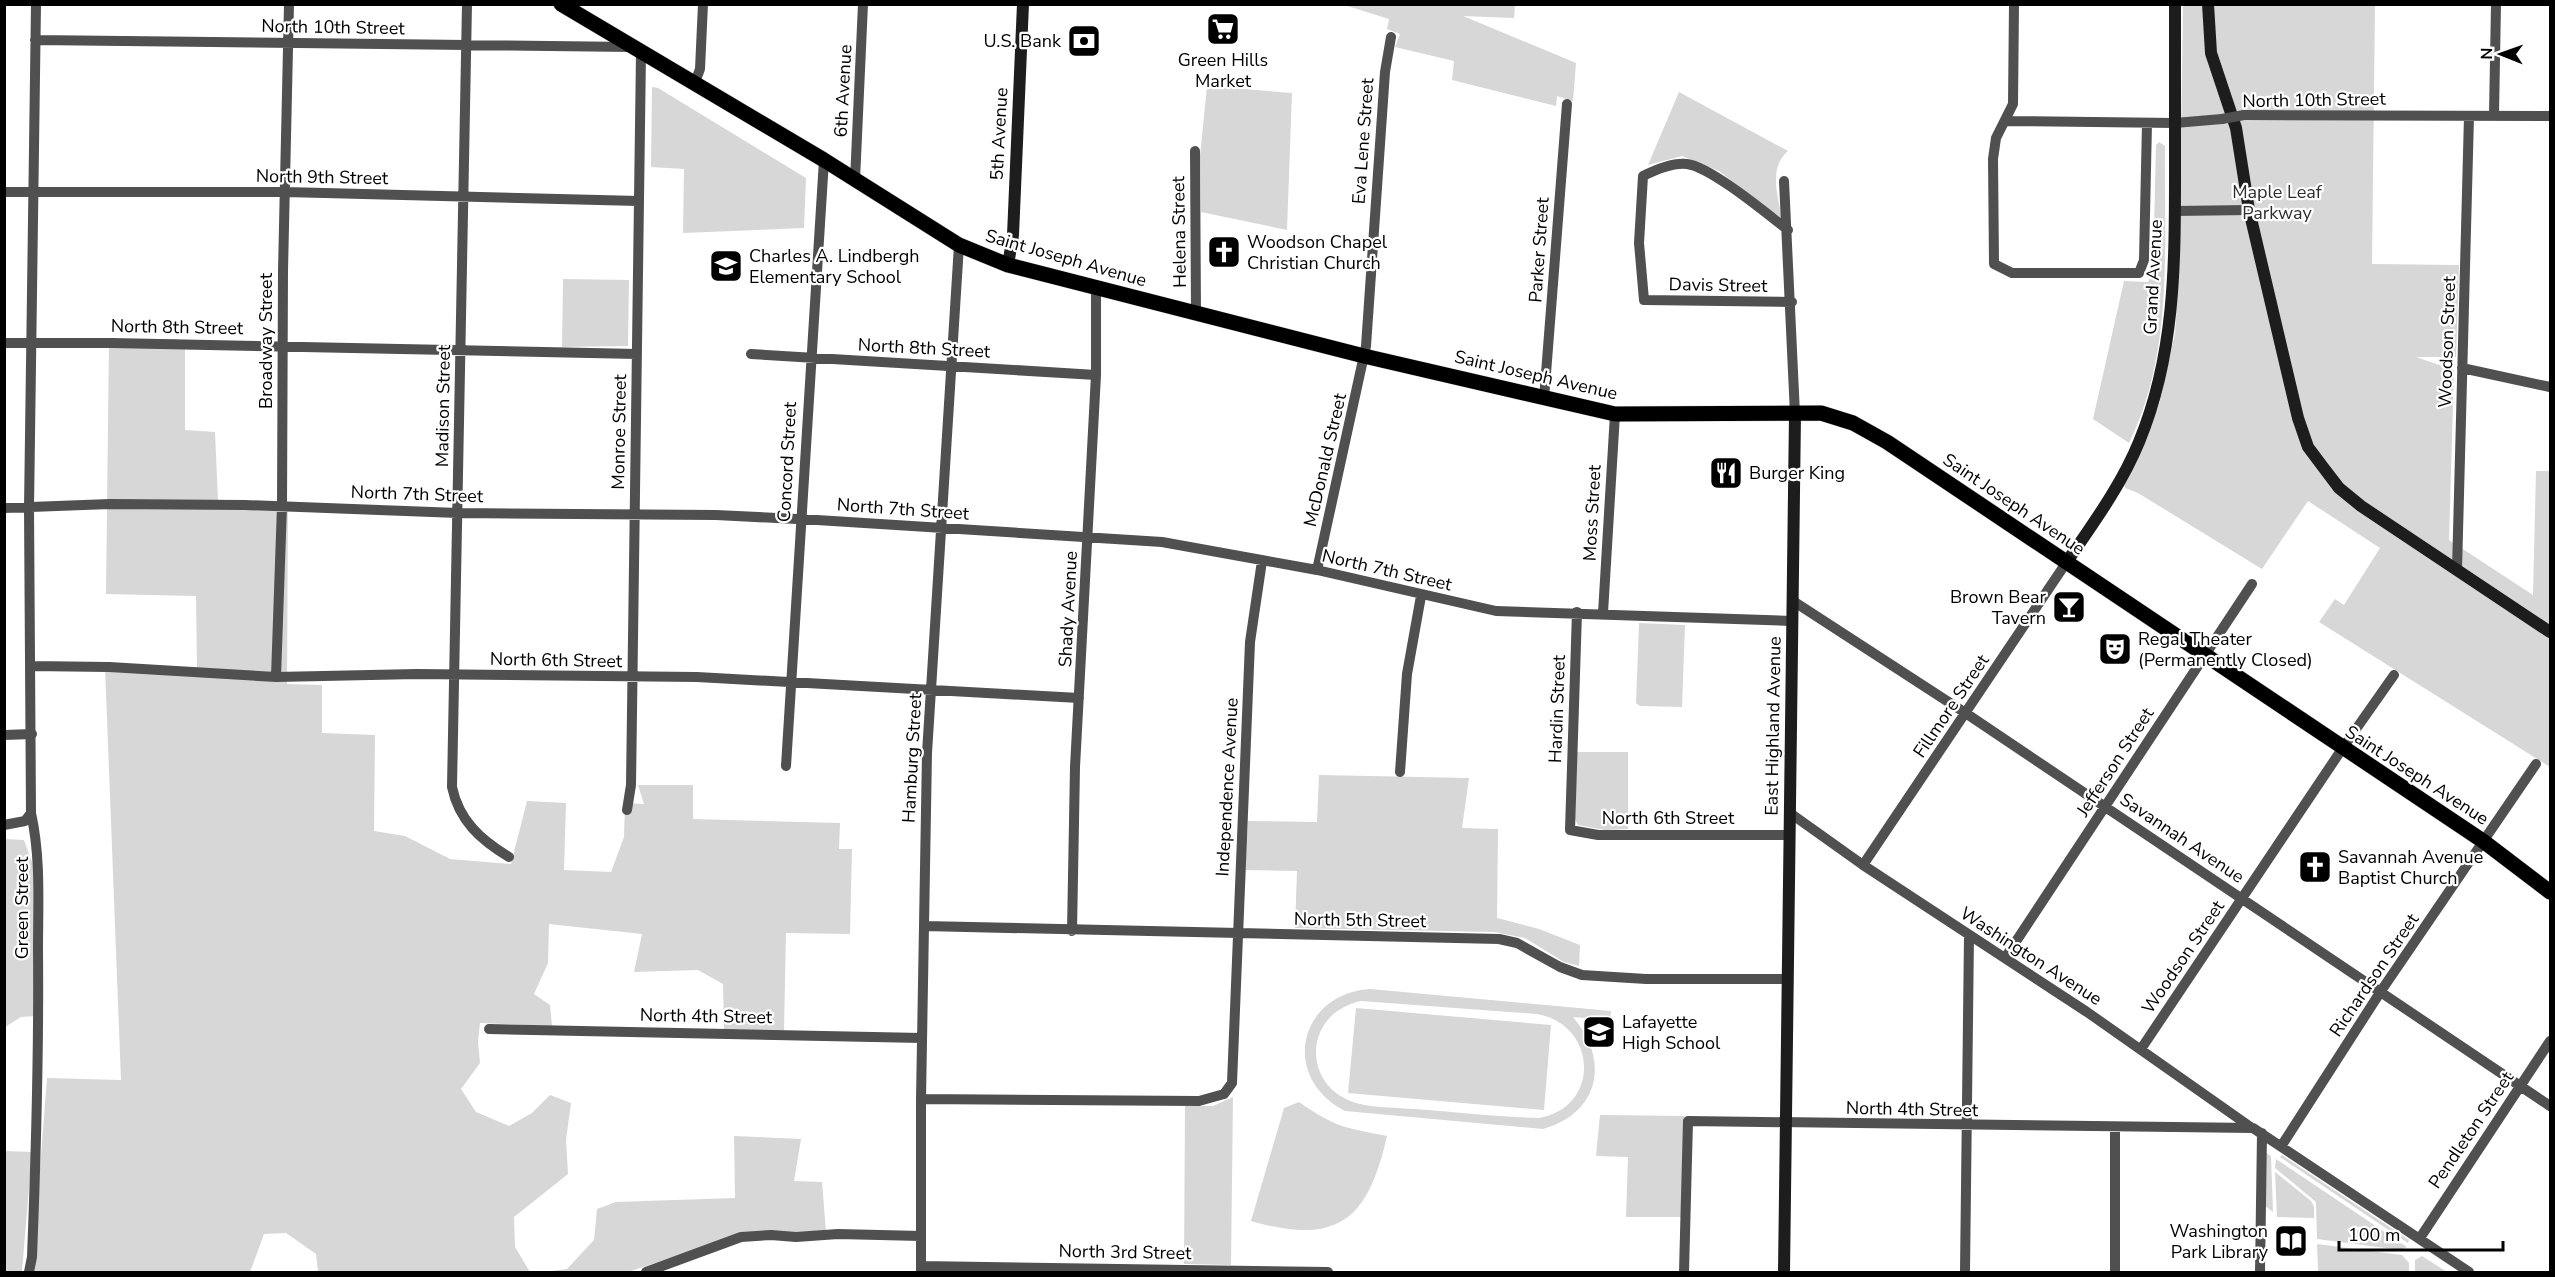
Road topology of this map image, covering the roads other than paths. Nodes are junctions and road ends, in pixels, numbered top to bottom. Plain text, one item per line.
1 (36, 4) edge
2 (289, 4) edge
3 (467, 4) edge
4 (561, 4) edge
5 (703, 4) edge
6 (863, 4) edge
7 (1023, 4) edge
8 (2014, 4) edge
9 (2175, 4) edge
10 (2208, 4) edge
11 (2496, 4) edge
12 (1390, 37) dead end
13 (35, 40) junction
14 (289, 43) junction
15 (466, 45) junction
16 (636, 50) junction
17 (694, 85) junction
18 (1567, 104) dead end
19 (2494, 115) junction
20 (2469, 116) junction
21 (2550, 116) edge
22 (2006, 121) junction
23 (2147, 123) junction
24 (2175, 123) junction
25 (1195, 151) dead end
26 (824, 160) junction
27 (855, 180) junction
28 (1784, 181) dead end
29 (4, 192) edge
30 (33, 192) junction
31 (285, 192) junction
32 (462, 198) junction
33 (639, 201) junction
34 (2248, 210) junction
35 (2175, 212) junction
36 (1788, 230) junction
37 (959, 245) junction
38 (1008, 265) junction
39 (1096, 288) junction
40 (1792, 303) junction
41 (1196, 314) junction
42 (4, 343) edge
43 (32, 343) junction
44 (283, 346) junction
45 (460, 350) junction
46 (637, 354) junction
47 (751, 354) dead end
48 (1364, 356) junction
49 (810, 358) junction
50 (951, 366) junction
51 (2462, 368) junction
52 (1096, 375) junction
53 (2550, 387) edge
54 (1544, 399) junction
55 (1615, 414) junction
56 (1795, 414) junction
57 (282, 506) junction
58 (4, 508) edge
59 (30, 508) junction
60 (458, 513) junction
61 (635, 515) junction
62 (800, 519) junction
63 (942, 529) junction
64 (1088, 538) junction
65 (1262, 561) junction
66 (2066, 563) junction
67 (1317, 570) junction
68 (2457, 570) junction
69 (2252, 584) dead end
70 (1421, 596) junction
71 (1793, 602) junction
72 (1577, 612) junction
73 (1603, 613) junction
74 (1792, 621) junction
75 (2550, 632) edge
76 (2204, 656) junction
77 (31, 666) junction
78 (454, 675) junction
79 (2394, 675) dead end
80 (276, 677) junction
81 (632, 677) junction
82 (793, 682) junction
83 (932, 690) junction
84 (1079, 698) junction
85 (1967, 714) junction
86 (32, 734) junction
87 (4, 735) edge
88 (2342, 749) junction
89 (2536, 764) dead end
90 (786, 766) dead end
91 (1400, 772) dead end
92 (1571, 807) joint
93 (2105, 807) junction
94 (627, 810) dead end
95 (31, 813) junction
96 (1790, 813) junction
97 (4, 825) edge
98 (1790, 835) junction
99 (2483, 842) junction
100 (509, 857) dead end
101 (1863, 865) junction
102 (2550, 892) edge
103 (2243, 899) junction
104 (924, 926) junction
105 (1072, 931) junction
106 (1236, 934) junction
107 (1969, 935) junction
108 (2005, 958) junction
109 (1787, 979) junction
110 (2381, 991) junction
111 (489, 1029) dead end
112 (922, 1038) junction
113 (2550, 1041) edge
114 (2141, 1049) junction
115 (2520, 1086) junction
116 (921, 1099) junction
117 (2550, 1106) edge
118 (1785, 1124) junction
119 (1967, 1127) junction
120 (2115, 1128) junction
121 (2257, 1131) junction
122 (2282, 1146) junction
123 (921, 1236) junction
124 (2420, 1238) junction
125 (921, 1269) edge
126 (29, 1272) edge
127 (646, 1272) edge
128 (1328, 1272) edge
129 (1684, 1272) edge
130 (1784, 1272) edge
131 (1965, 1272) edge
132 (2115, 1272) edge
133 (2260, 1272) edge
134 (2469, 1272) edge

1 - 13 street, Green Street
2 - 14 street, Broadway Street
3 - 15 street, Madison Street
4 - 16 main road, Saint Joseph Avenue
5 - 17 street
6 - 27 street, 6th Avenue
7 - 38 street, 5th Avenue
8 - 22 street
9 - 24 street, Grand Avenue
10 - 34 street
11 - 19 street
12 - 48 street, Eva Lene Street
13 - 14 street, North 10th Street
13 - 30 street, Green Street
14 - 15 street, North 10th Street
14 - 31 street, Broadway Street
15 - 16 street, North 10th Street
15 - 32 street, Madison Street
16 - 17 main road, Saint Joseph Avenue
16 - 33 street, Monroe Street
17 - 26 main road, Saint Joseph Avenue
18 - 54 street, Parker Street
19 - 20 street, North 10th Street
19 - 21 street, North 10th Street
20 - 24 street, North 10th Street, bridge
20 - 51 street, Woodson Street
22 - 23 street, North 10th Street
22 - 23 street
23 - 24 street, North 10th Street
24 - 35 street, Grand Avenue
25 - 41 street, Helena Street
26 - 27 main road, Saint Joseph Avenue
26 - 49 street, Concord Street
27 - 37 main road, Saint Joseph Avenue
28 - 36 street, East Highland Avenue
29 - 30 street, North 9th Street
30 - 31 street, North 9th Street
30 - 43 street, Green Street
31 - 32 street, North 9th Street
31 - 44 street, Broadway Street
32 - 33 street, North 9th Street
32 - 45 street, Madison Street
33 - 46 street, Monroe Street
34 - 35 street
34 - 68 street
35 - 66 street, Grand Avenue
36 - 40 street, East Highland Avenue
36 - 40 street, Davis Street
37 - 38 main road, Saint Joseph Avenue
37 - 50 street, Hamburg Street
38 - 39 main road, Saint Joseph Avenue
39 - 41 main road, Saint Joseph Avenue
39 - 52 street, Shady Avenue
40 - 56 street, East Highland Avenue
41 - 48 main road, Saint Joseph Avenue
42 - 43 street, North 8th Street
43 - 44 street, North 8th Street
43 - 59 street, Green Street
44 - 45 street, North 8th Street
44 - 57 street, Broadway Street
45 - 46 street, North 8th Street
45 - 60 street, Madison Street
46 - 61 street, Monroe Street
47 - 49 street, North 8th Street
48 - 54 main road, Saint Joseph Avenue
48 - 67 street, McDonald Street
49 - 50 street, North 8th Street
49 - 62 street, Concord Street
50 - 52 street, North 8th Street
50 - 63 street, Hamburg Street
51 - 53 street
51 - 68 street, Woodson Street
52 - 64 street, Shady Avenue
54 - 55 main road, Saint Joseph Avenue
55 - 56 main road, Saint Joseph Avenue
55 - 73 street, Moss Street
56 - 66 main road, Saint Joseph Avenue
56 - 71 street, East Highland Avenue
57 - 59 street, North 7th Street
57 - 60 street, North 7th Street
57 - 80 street, Broadway Street
58 - 59 street, North 7th Street
59 - 77 street, Green Street
60 - 61 street, North 7th Street
60 - 78 street, Madison Street
61 - 62 street, North 7th Street
61 - 81 street, Monroe Street
62 - 63 street, North 7th Street
62 - 82 street, Concord Street
63 - 64 street, North 7th Street
63 - 83 street, Hamburg Street
64 - 65 street, North 7th Street
64 - 84 street, Shady Avenue
65 - 67 street, North 7th Street
65 - 106 street, Independence Avenue
66 - 76 main road, Saint Joseph Avenue
66 - 85 street, Fillmore Street
67 - 70 street, North 7th Street
68 - 75 street
69 - 76 street, Jefferson Street
70 - 72 street, North 7th Street
70 - 91 street
71 - 74 street, East Highland Avenue
71 - 85 street, Savannah Avenue
72 - 73 street, North 7th Street
72 - 92 street, Hardin Street
73 - 74 street, North 7th Street
74 - 96 street, East Highland Avenue
76 - 88 main road, Saint Joseph Avenue
76 - 93 street, Jefferson Street
77 - 80 street, North 6th Street
77 - 86 street, Green Street
78 - 80 street, North 6th Street
78 - 81 street, North 6th Street
78 - 100 street, Madison Street
79 - 88 street, Woodson Street
81 - 82 street, North 6th Street
81 - 94 street, Monroe Street
82 - 83 street, North 6th Street
82 - 90 street, Concord Street
83 - 84 street, North 6th Street
83 - 104 street, Hamburg Street
84 - 105 street, Shady Avenue
85 - 93 street, Savannah Avenue
85 - 101 street, Fillmore Street
86 - 87 street
86 - 95 street, Green Street
88 - 99 main road, Saint Joseph Avenue
88 - 103 street, Woodson Street
89 - 99 street, Richardson Street
92 - 98 street, North 6th Street
93 - 103 street, Savannah Avenue
93 - 108 street, Jefferson Street
95 - 97 street
95 - 126 street, Green Street
96 - 98 street, East Highland Avenue
96 - 101 street, Washington Avenue
98 - 109 street, East Highland Avenue
99 - 102 main road, Saint Joseph Avenue
99 - 110 street, Richardson Street
101 - 107 street, Washington Avenue
103 - 110 street, Savannah Avenue
103 - 114 street, Woodson Street
104 - 105 street, North 5th Street
104 - 112 street, Hamburg Street
105 - 106 street, North 5th Street
106 - 109 street, North 5th Street
106 - 116 street, Independence Avenue
107 - 108 street, Washington Avenue
107 - 119 street
108 - 114 street, Washington Avenue
109 - 118 street, East Highland Avenue
110 - 115 street, Savannah Avenue
110 - 122 street, Richardson Street
111 - 112 street, North 4th Street
112 - 116 street, Hamburg Street
113 - 115 street, Pendleton Street
114 - 121 street, Washington Avenue
115 - 117 street, Savannah Avenue
115 - 124 street, Pendleton Street
116 - 123 street, Hamburg Street
118 - 119 street, North 4th Street
118 - 129 street, North 4th Street
118 - 130 street, East Highland Avenue
119 - 120 street, North 4th Street
119 - 131 street
120 - 121 street, North 4th Street
120 - 132 street
121 - 122 street
121 - 133 street
122 - 124 street
123 - 125 street, Hamburg Street
123 - 127 street
124 - 134 street
125 - 128 street, North 3rd Street

